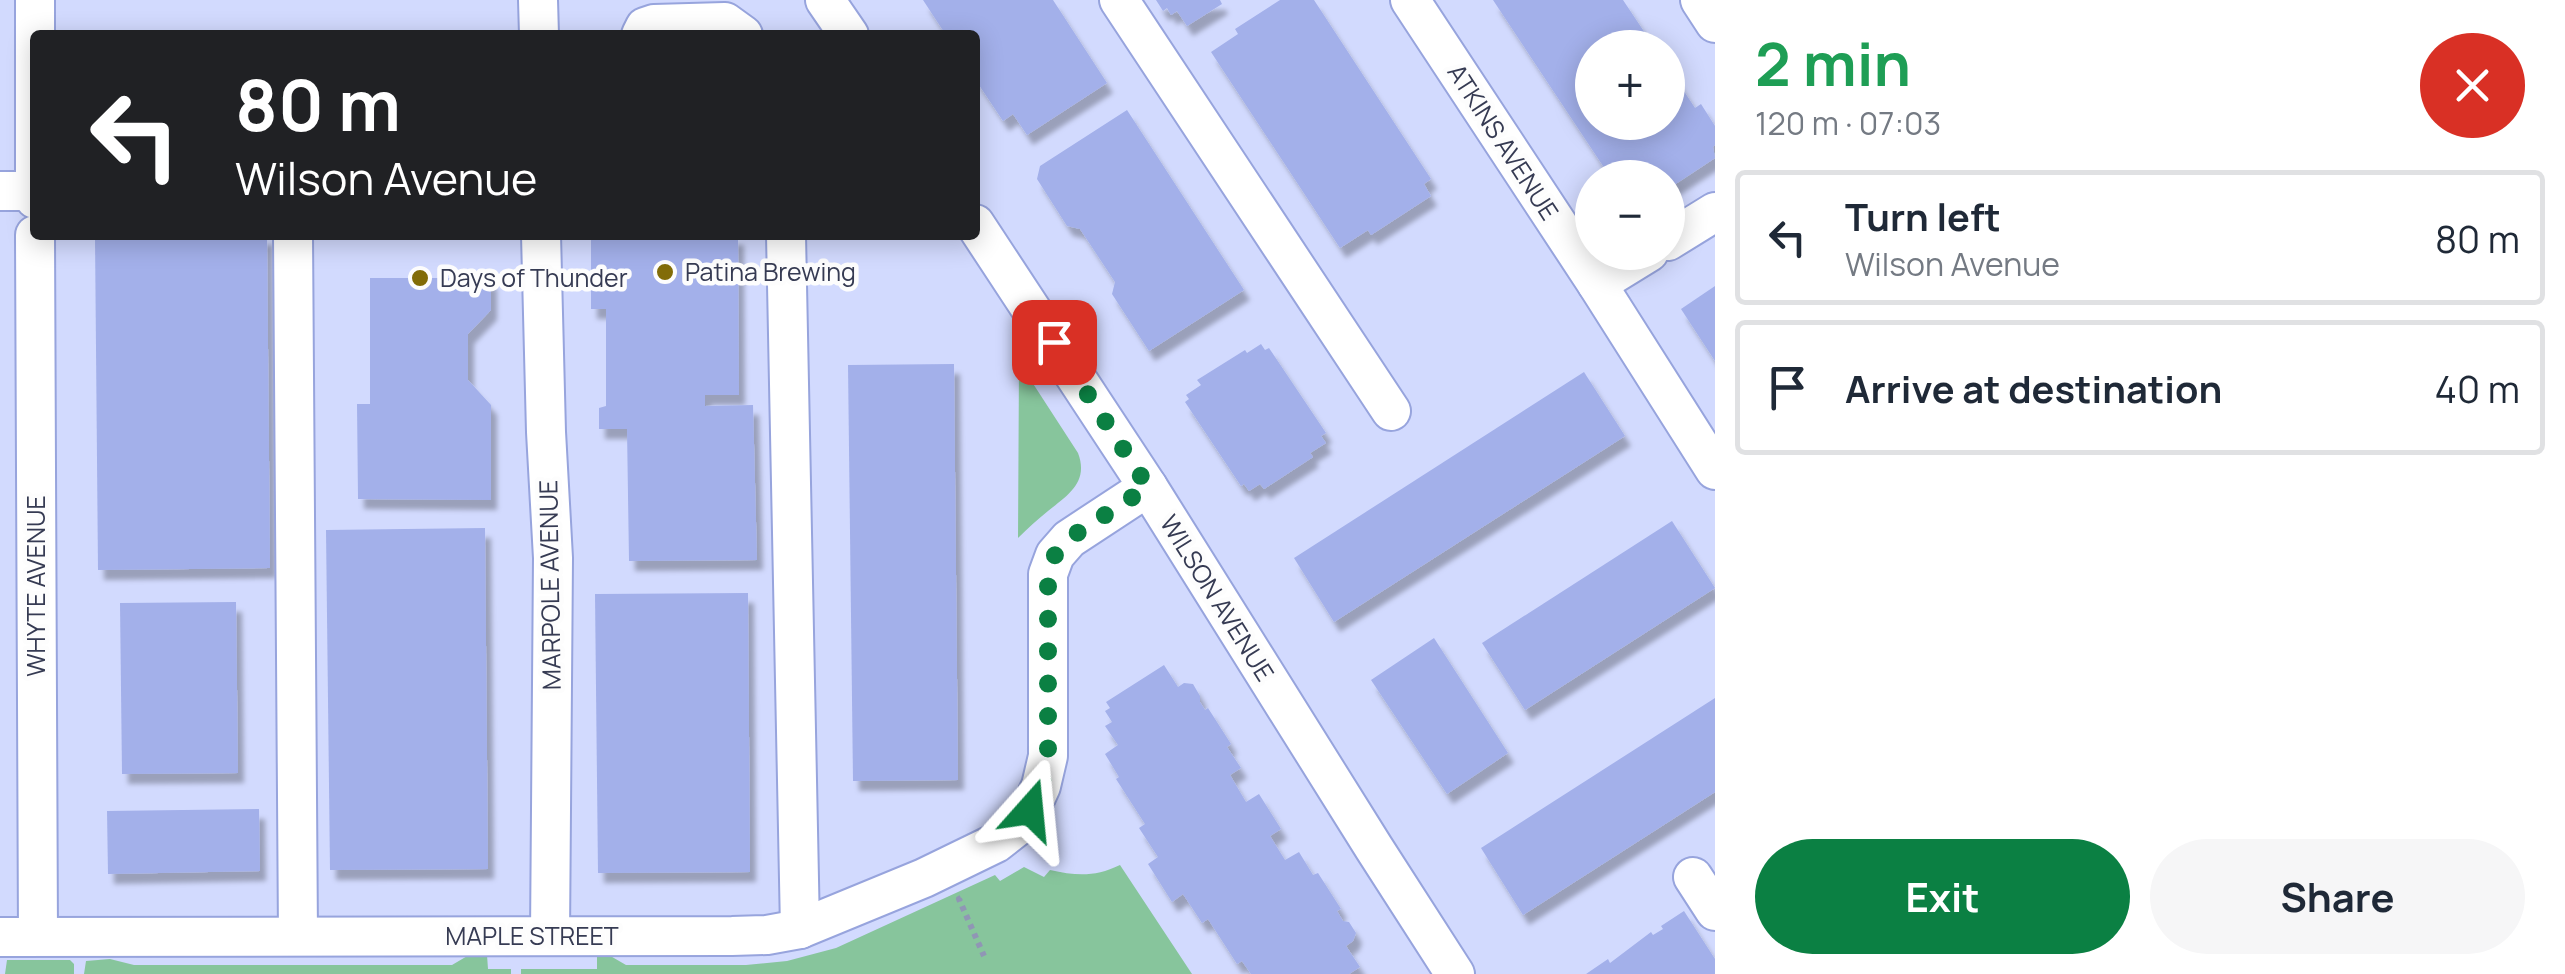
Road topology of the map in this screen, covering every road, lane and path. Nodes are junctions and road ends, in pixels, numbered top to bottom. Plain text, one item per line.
1 (35, 0) edge
2 (538, 0) edge
3 (1119, 0) edge
4 (1410, 0) edge
5 (1700, 0) edge
6 (1715, 22) edge
7 (35, 30) edge
8 (539, 30) edge
9 (643, 30) edge
10 (737, 30) edge
11 (0, 191) edge
12 (30, 191) edge
13 (1715, 212) edge
14 (1685, 231) edge
15 (980, 232) edge
16 (35, 240) edge
17 (293, 240) edge
18 (541, 240) edge
19 (786, 240) edge
20 (1619, 270) edge
21 (1597, 284) junction
22 (1391, 411) dead end
23 (1715, 470) edge
24 (1148, 487) junction
25 (1693, 877) dead end
26 (972, 892) dead end
27 (1715, 911) edge
28 (800, 929) junction
29 (38, 936) junction
30 (298, 936) junction
31 (550, 936) junction
32 (0, 937) edge
33 (984, 956) dead end
34 (1456, 974) edge

1 - 7 street
2 - 8 street
3 - 22 street
4 - 21 street, ATKINS AVENUE
5 - 6 street
9 - 10 street
11 - 12 street
13 - 14 street
15 - 24 street, WILSON AVENUE
16 - 29 street, WHYTE AVENUE
17 - 30 street
18 - 31 street, MARPOLE AVENUE
19 - 28 street
20 - 21 street
21 - 23 street, ATKINS AVENUE
24 - 28 street, MAPLE STREET
24 - 34 street, WILSON AVENUE
25 - 27 street
26 - 33 path
28 - 31 street, MAPLE STREET
29 - 30 street, MAPLE STREET
29 - 32 street, MAPLE STREET
30 - 31 street, MAPLE STREET

